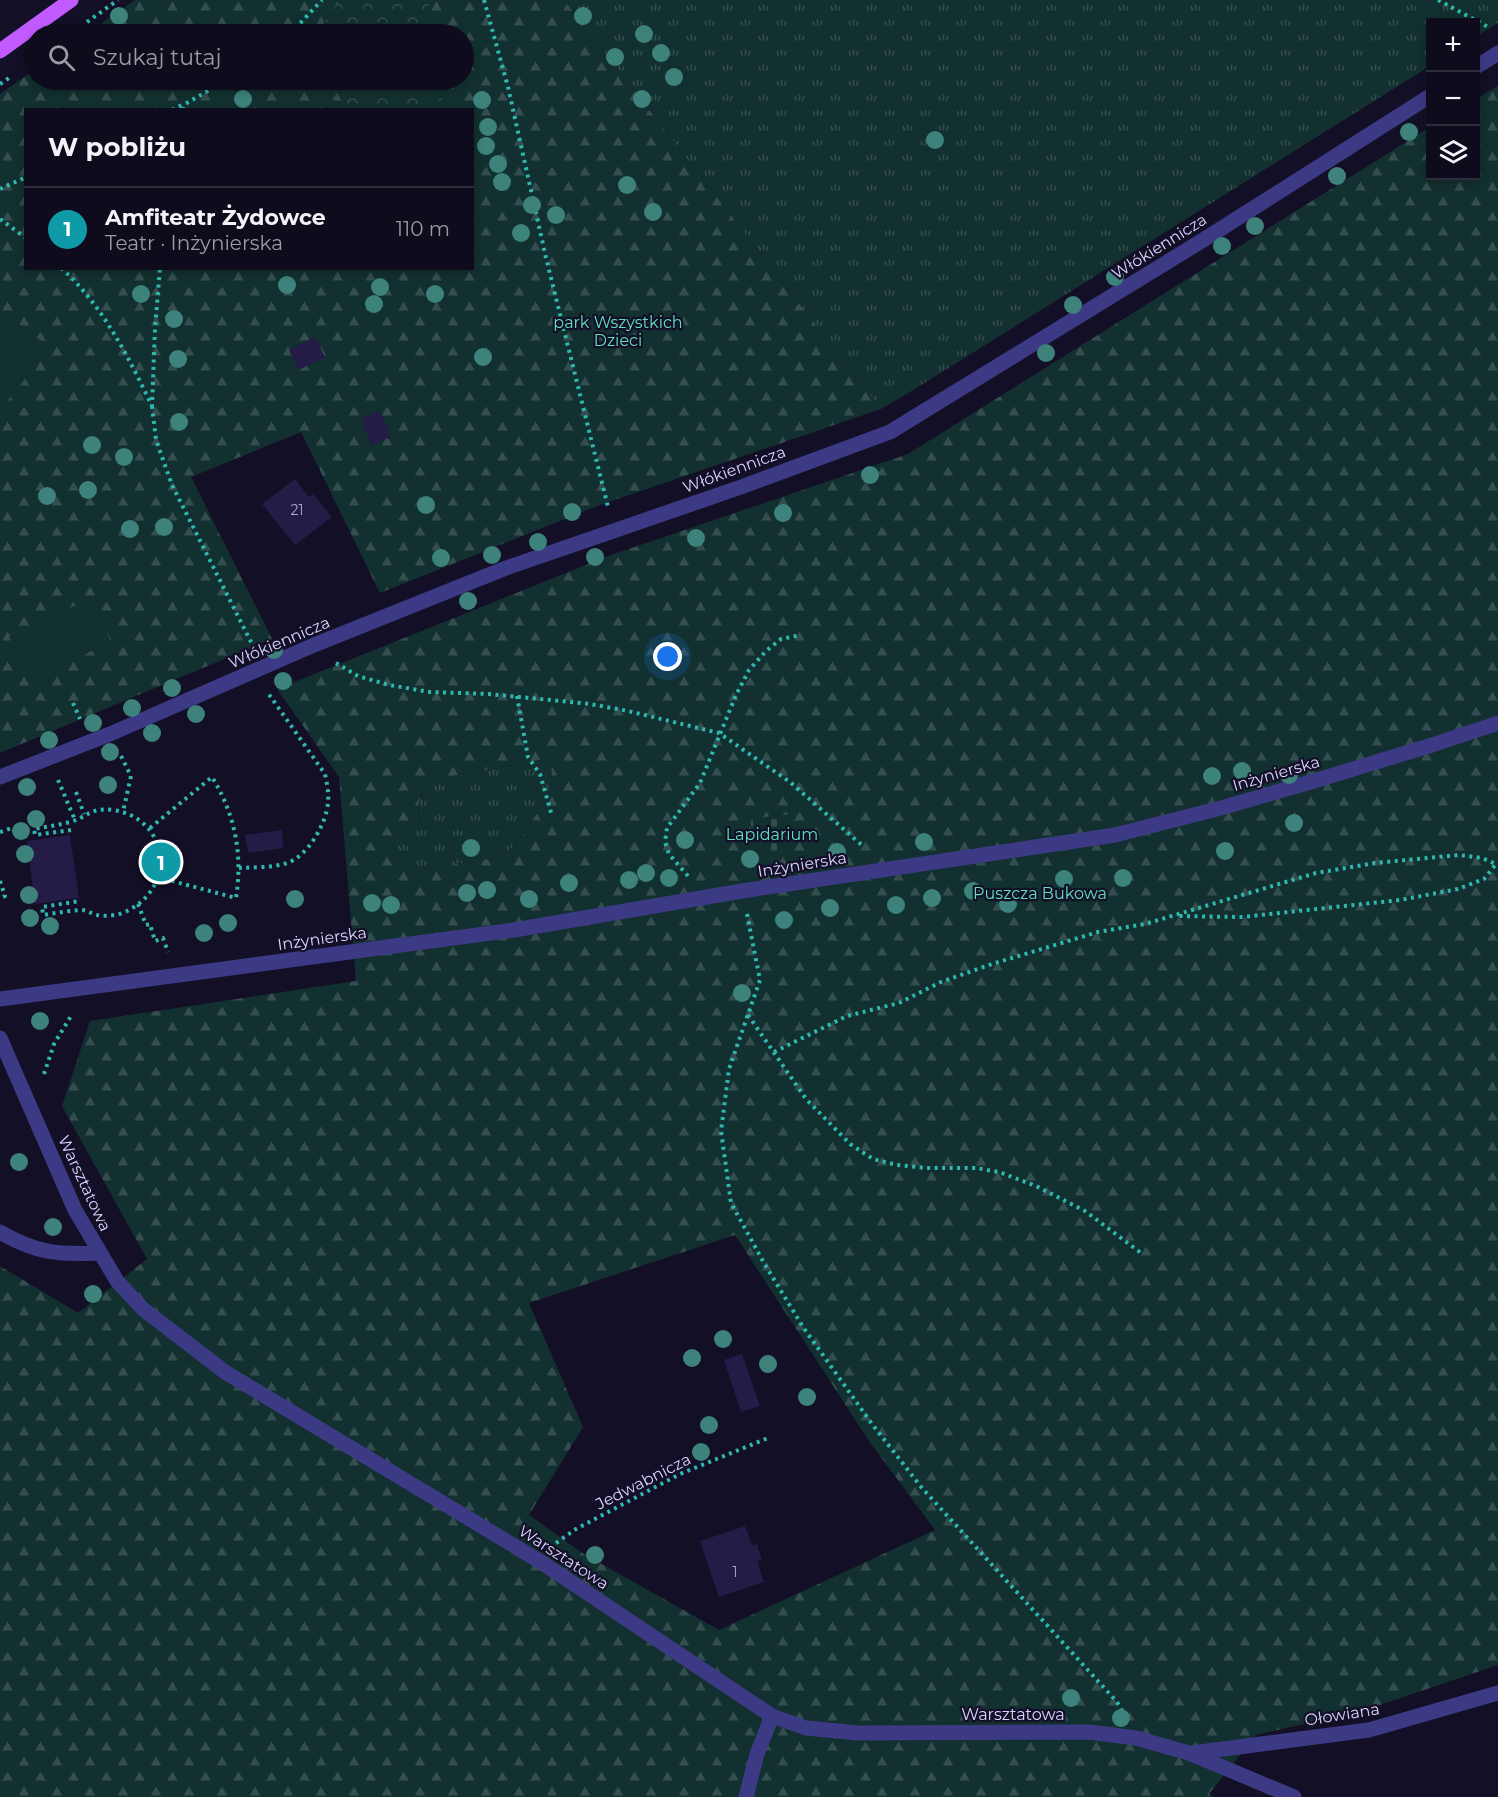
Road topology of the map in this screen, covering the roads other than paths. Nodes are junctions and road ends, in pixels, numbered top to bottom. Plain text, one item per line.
1 (71, 0) edge
2 (38, 24) edge
3 (24, 34) edge
4 (0, 51) edge
5 (1498, 53) edge
6 (1480, 65) edge
7 (1426, 99) edge
8 (1498, 723) edge
9 (0, 777) edge
10 (0, 999) edge
11 (0, 1038) edge
12 (0, 1232) edge
13 (99, 1253) junction
14 (1498, 1692) edge
15 (772, 1716) junction
16 (1189, 1753) junction
17 (746, 1797) edge
18 (1294, 1797) edge

1 - 2 main road
3 - 4 main road
5 - 6 street
7 - 9 street, Włókiennicza
8 - 10 street, Inżynierska
11 - 13 street, Warsztatowa
12 - 13 street
13 - 15 street, Warsztatowa
14 - 16 street, Ołowiana
15 - 16 street, Warsztatowa
15 - 17 street
16 - 18 street, Warsztatowa

